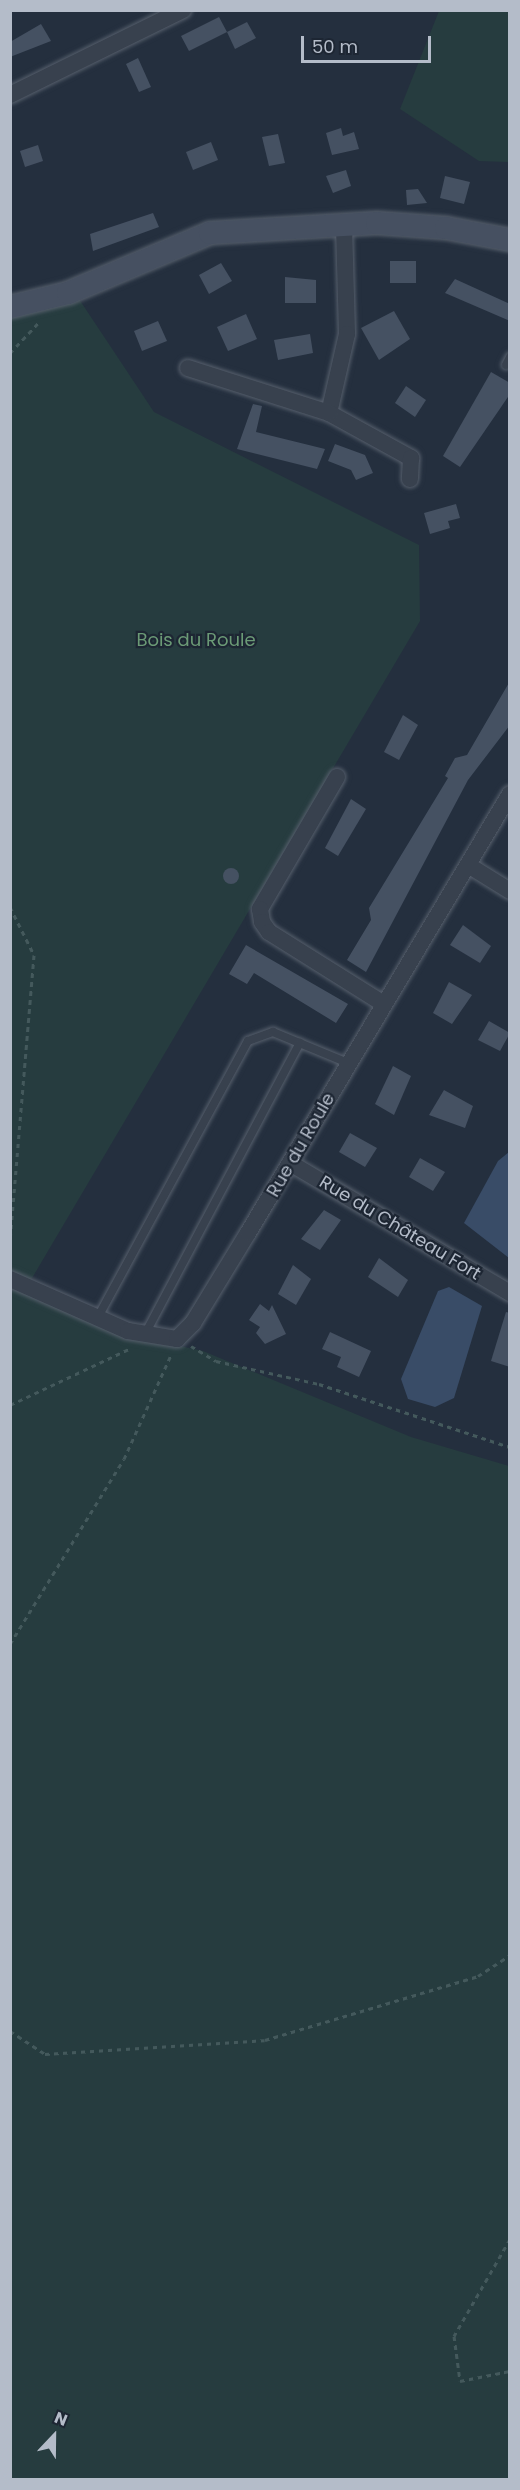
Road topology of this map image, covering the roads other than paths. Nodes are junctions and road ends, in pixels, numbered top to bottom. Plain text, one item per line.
1 (183, 10) edge
2 (10, 95) edge
3 (344, 226) junction
4 (510, 240) edge
5 (10, 307) edge
6 (188, 368) dead end
7 (329, 413) junction
8 (410, 479) dead end
9 (337, 777) dead end
10 (510, 794) edge
11 (468, 865) junction
12 (510, 891) edge
13 (384, 1004) junction
14 (300, 1043) junction
15 (348, 1063) junction
16 (290, 1163) junction
17 (10, 1279) edge
18 (510, 1293) edge
19 (98, 1317) junction
20 (150, 1336) junction

1 - 2 street
3 - 4 street
3 - 5 street
3 - 7 street
6 - 7 street
7 - 8 street
9 - 13 street
10 - 11 street, Rue du Roule
11 - 12 street
11 - 13 street, Rue du Roule
13 - 15 street, Rue du Roule
14 - 15 lane
14 - 19 lane
14 - 20 lane
15 - 16 street, Rue du Roule
16 - 18 street, Rue du Château Fort
16 - 20 street, Rue du Roule
17 - 19 street
19 - 20 street

